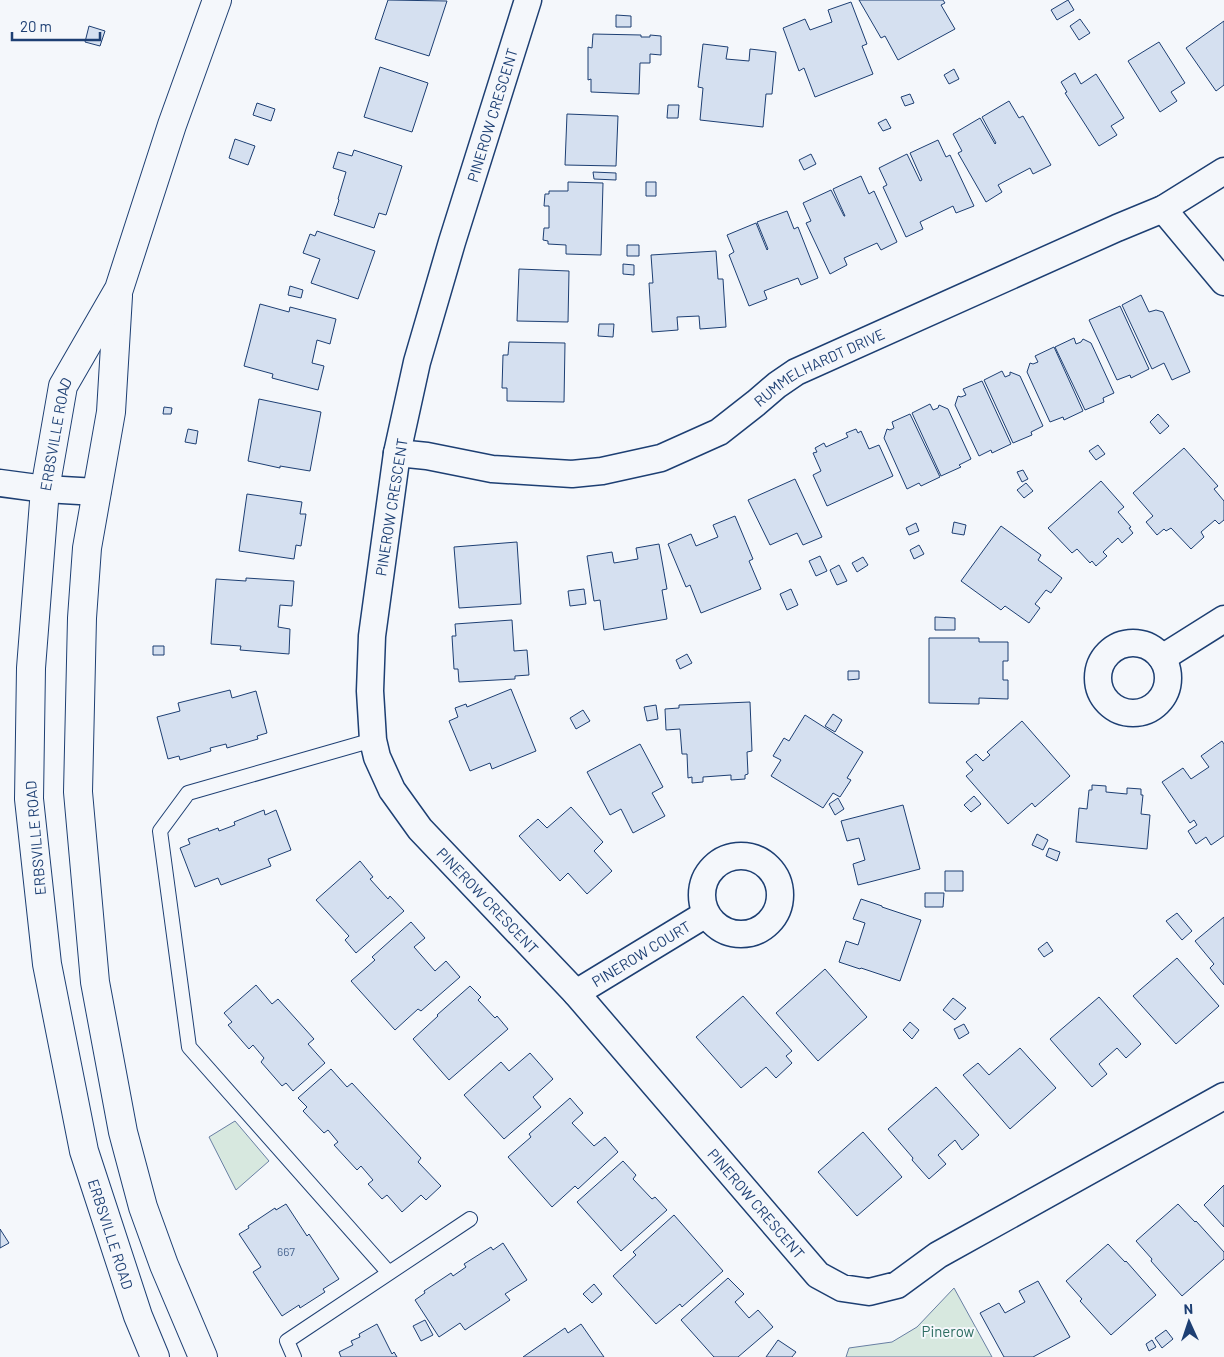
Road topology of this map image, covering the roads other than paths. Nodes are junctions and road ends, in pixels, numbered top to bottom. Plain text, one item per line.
1 (217, 0) edge
2 (528, 0) edge
3 (1224, 171) edge
4 (1163, 209) junction
5 (1224, 282) edge
6 (119, 289) junction
7 (397, 453) junction
8 (0, 483) edge
9 (45, 489) junction
10 (97, 492) junction
11 (1224, 619) edge
12 (1162, 658) dead end
13 (373, 740) junction
14 (706, 914) dead end
15 (576, 993) junction
16 (1224, 1096) edge
17 (470, 1219) dead end
18 (389, 1273) junction
19 (155, 1357) edge
20 (203, 1357) edge
21 (294, 1357) edge

1 - 6 main road, ERBSVILLE ROAD
2 - 7 street, PINEROW CRESCENT
3 - 4 street, RUMMELHARDT DRIVE
4 - 5 street
4 - 7 street, RUMMELHARDT DRIVE
6 - 9 main road, ERBSVILLE ROAD
6 - 10 main road, ERBSVILLE ROAD
7 - 13 street, PINEROW CRESCENT
8 - 9 street
9 - 10 street
9 - 19 main road, ERBSVILLE ROAD
10 - 20 main road, ERBSVILLE ROAD
11 - 12 street
13 - 15 street, PINEROW CRESCENT
13 - 18 lane
14 - 15 street, PINEROW COURT
15 - 16 street, PINEROW CRESCENT
17 - 18 lane
18 - 21 lane

